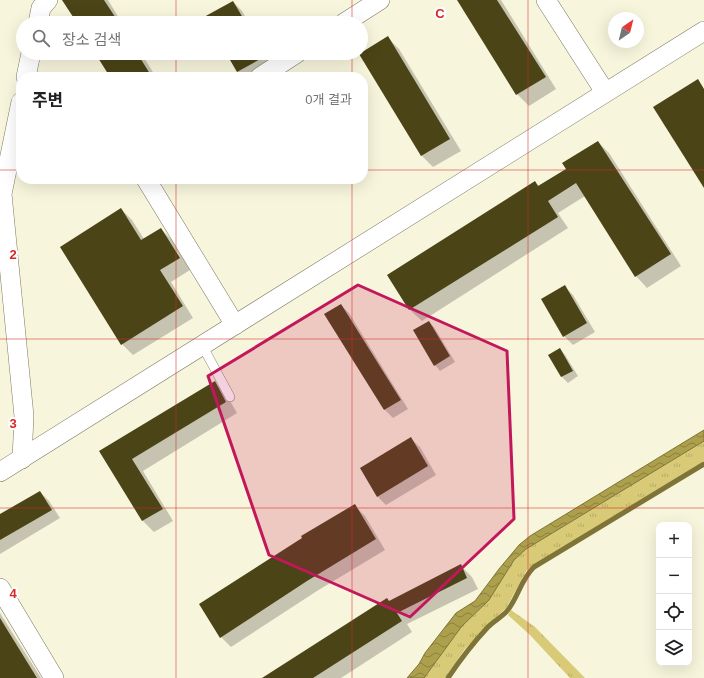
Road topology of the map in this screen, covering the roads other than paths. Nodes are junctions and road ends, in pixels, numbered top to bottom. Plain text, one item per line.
1 (48, 0) edge
2 (380, 0) edge
3 (546, 0) edge
4 (39, 16) edge
5 (355, 16) edge
6 (704, 31) edge
7 (30, 60) edge
8 (286, 60) edge
9 (27, 72) edge
10 (268, 72) edge
11 (605, 92) junction
12 (16, 126) edge
13 (149, 184) edge
14 (235, 325) junction
15 (202, 345) junction
16 (230, 397) dead end
17 (22, 459) junction
18 (0, 472) edge
19 (0, 588) edge
20 (54, 678) edge

1 - 4 street
2 - 5 street
3 - 11 street
6 - 11 street
7 - 9 street
8 - 10 street
11 - 14 street
12 - 17 street
13 - 14 street
14 - 15 street
15 - 16 lane
15 - 17 street
17 - 18 street
19 - 20 street

